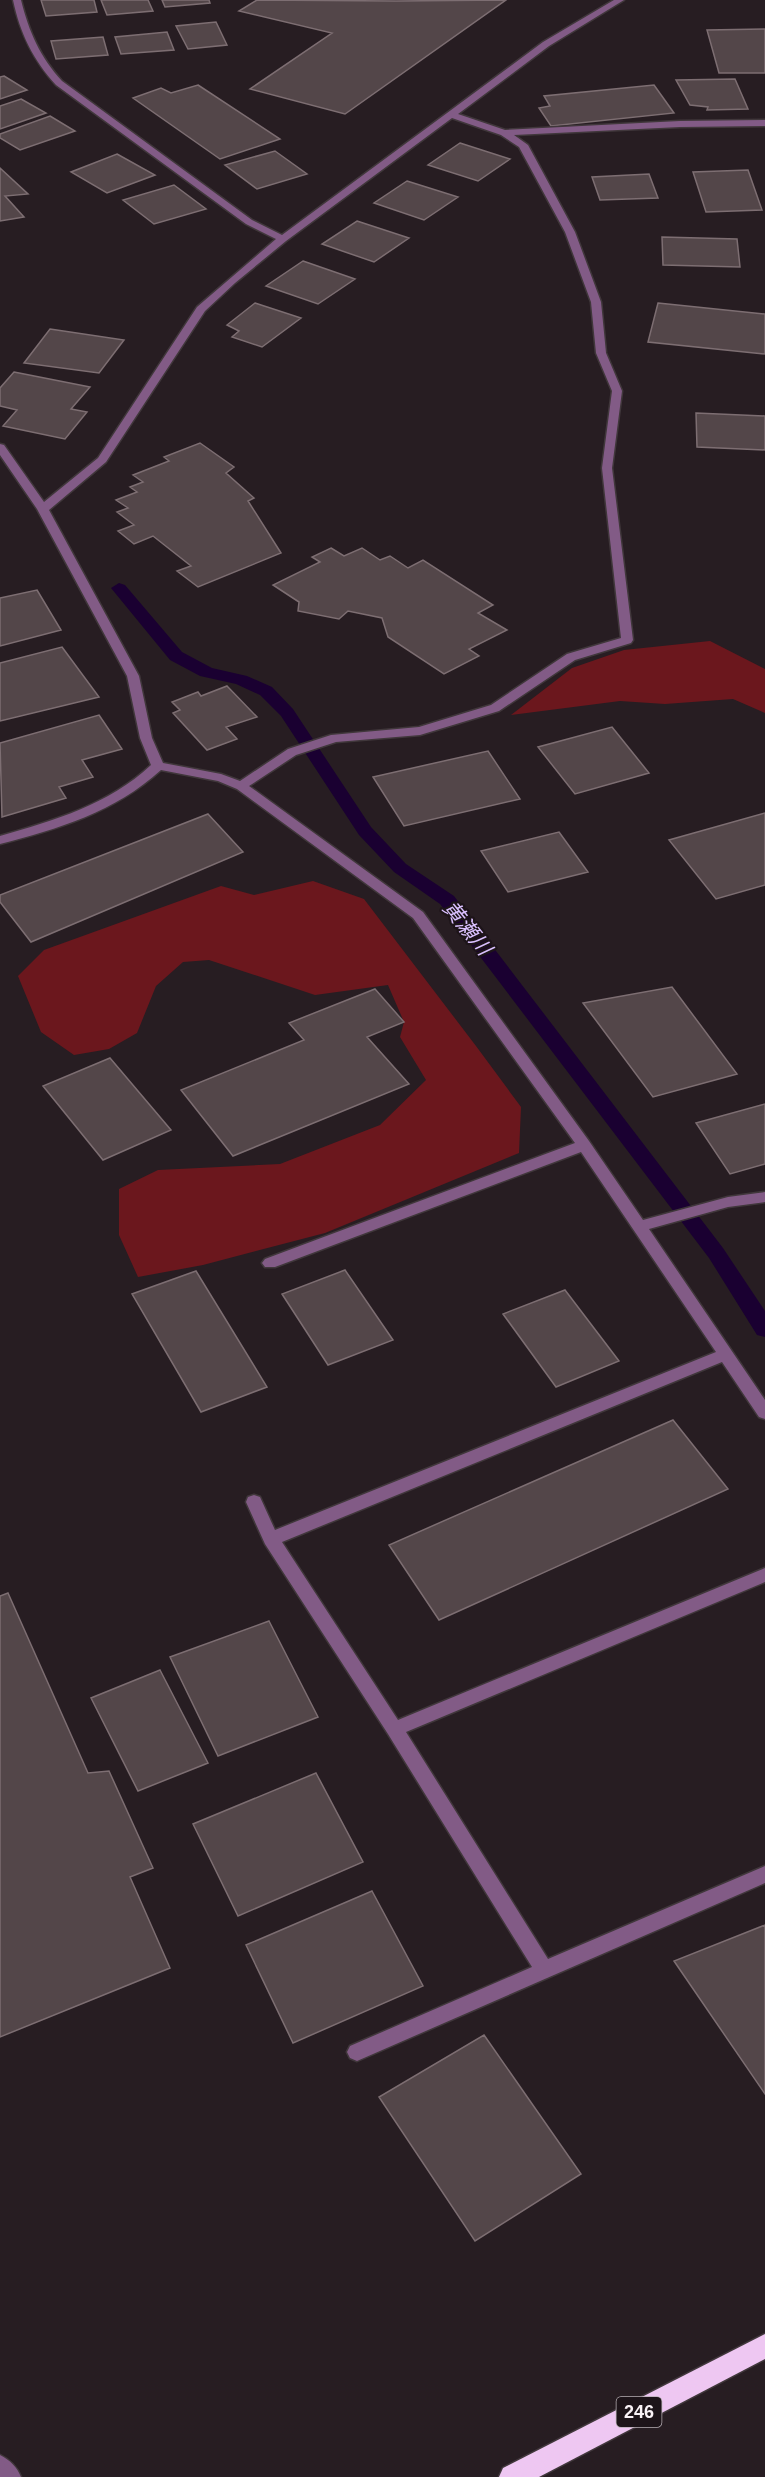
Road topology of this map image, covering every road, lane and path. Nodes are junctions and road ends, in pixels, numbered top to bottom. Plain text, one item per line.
1 (17, 0) edge
2 (620, 0) edge
3 (452, 115) junction
4 (765, 123) edge
5 (504, 133) junction
6 (283, 239) junction
7 (0, 447) edge
8 (5, 458) edge
9 (43, 509) junction
10 (158, 766) junction
11 (241, 786) junction
12 (0, 840) edge
13 (584, 1145) junction
14 (765, 1197) edge
15 (638, 1227) junction
16 (270, 1263) dead end
17 (725, 1354) junction
18 (765, 1413) edge
19 (254, 1502) dead end
20 (271, 1539) junction
21 (765, 1575) edge
22 (394, 1729) junction
23 (765, 1874) edge
24 (544, 1970) junction
25 (357, 2052) dead end
26 (765, 2346) edge
27 (0, 2466) edge
28 (10, 2477) edge
29 (512, 2477) edge

1 - 6 street
2 - 3 street
3 - 5 street
3 - 6 street
4 - 5 street
5 - 11 street
6 - 9 street
7 - 8 street
8 - 9 street
9 - 10 street
10 - 11 street
10 - 12 street
11 - 13 street
13 - 15 street
13 - 16 street
14 - 15 street
15 - 17 street
17 - 18 street
17 - 20 street
19 - 20 street
20 - 22 street
21 - 22 street
22 - 24 street
23 - 24 street
24 - 25 street
26 - 29 highway, 246
27 - 28 street

